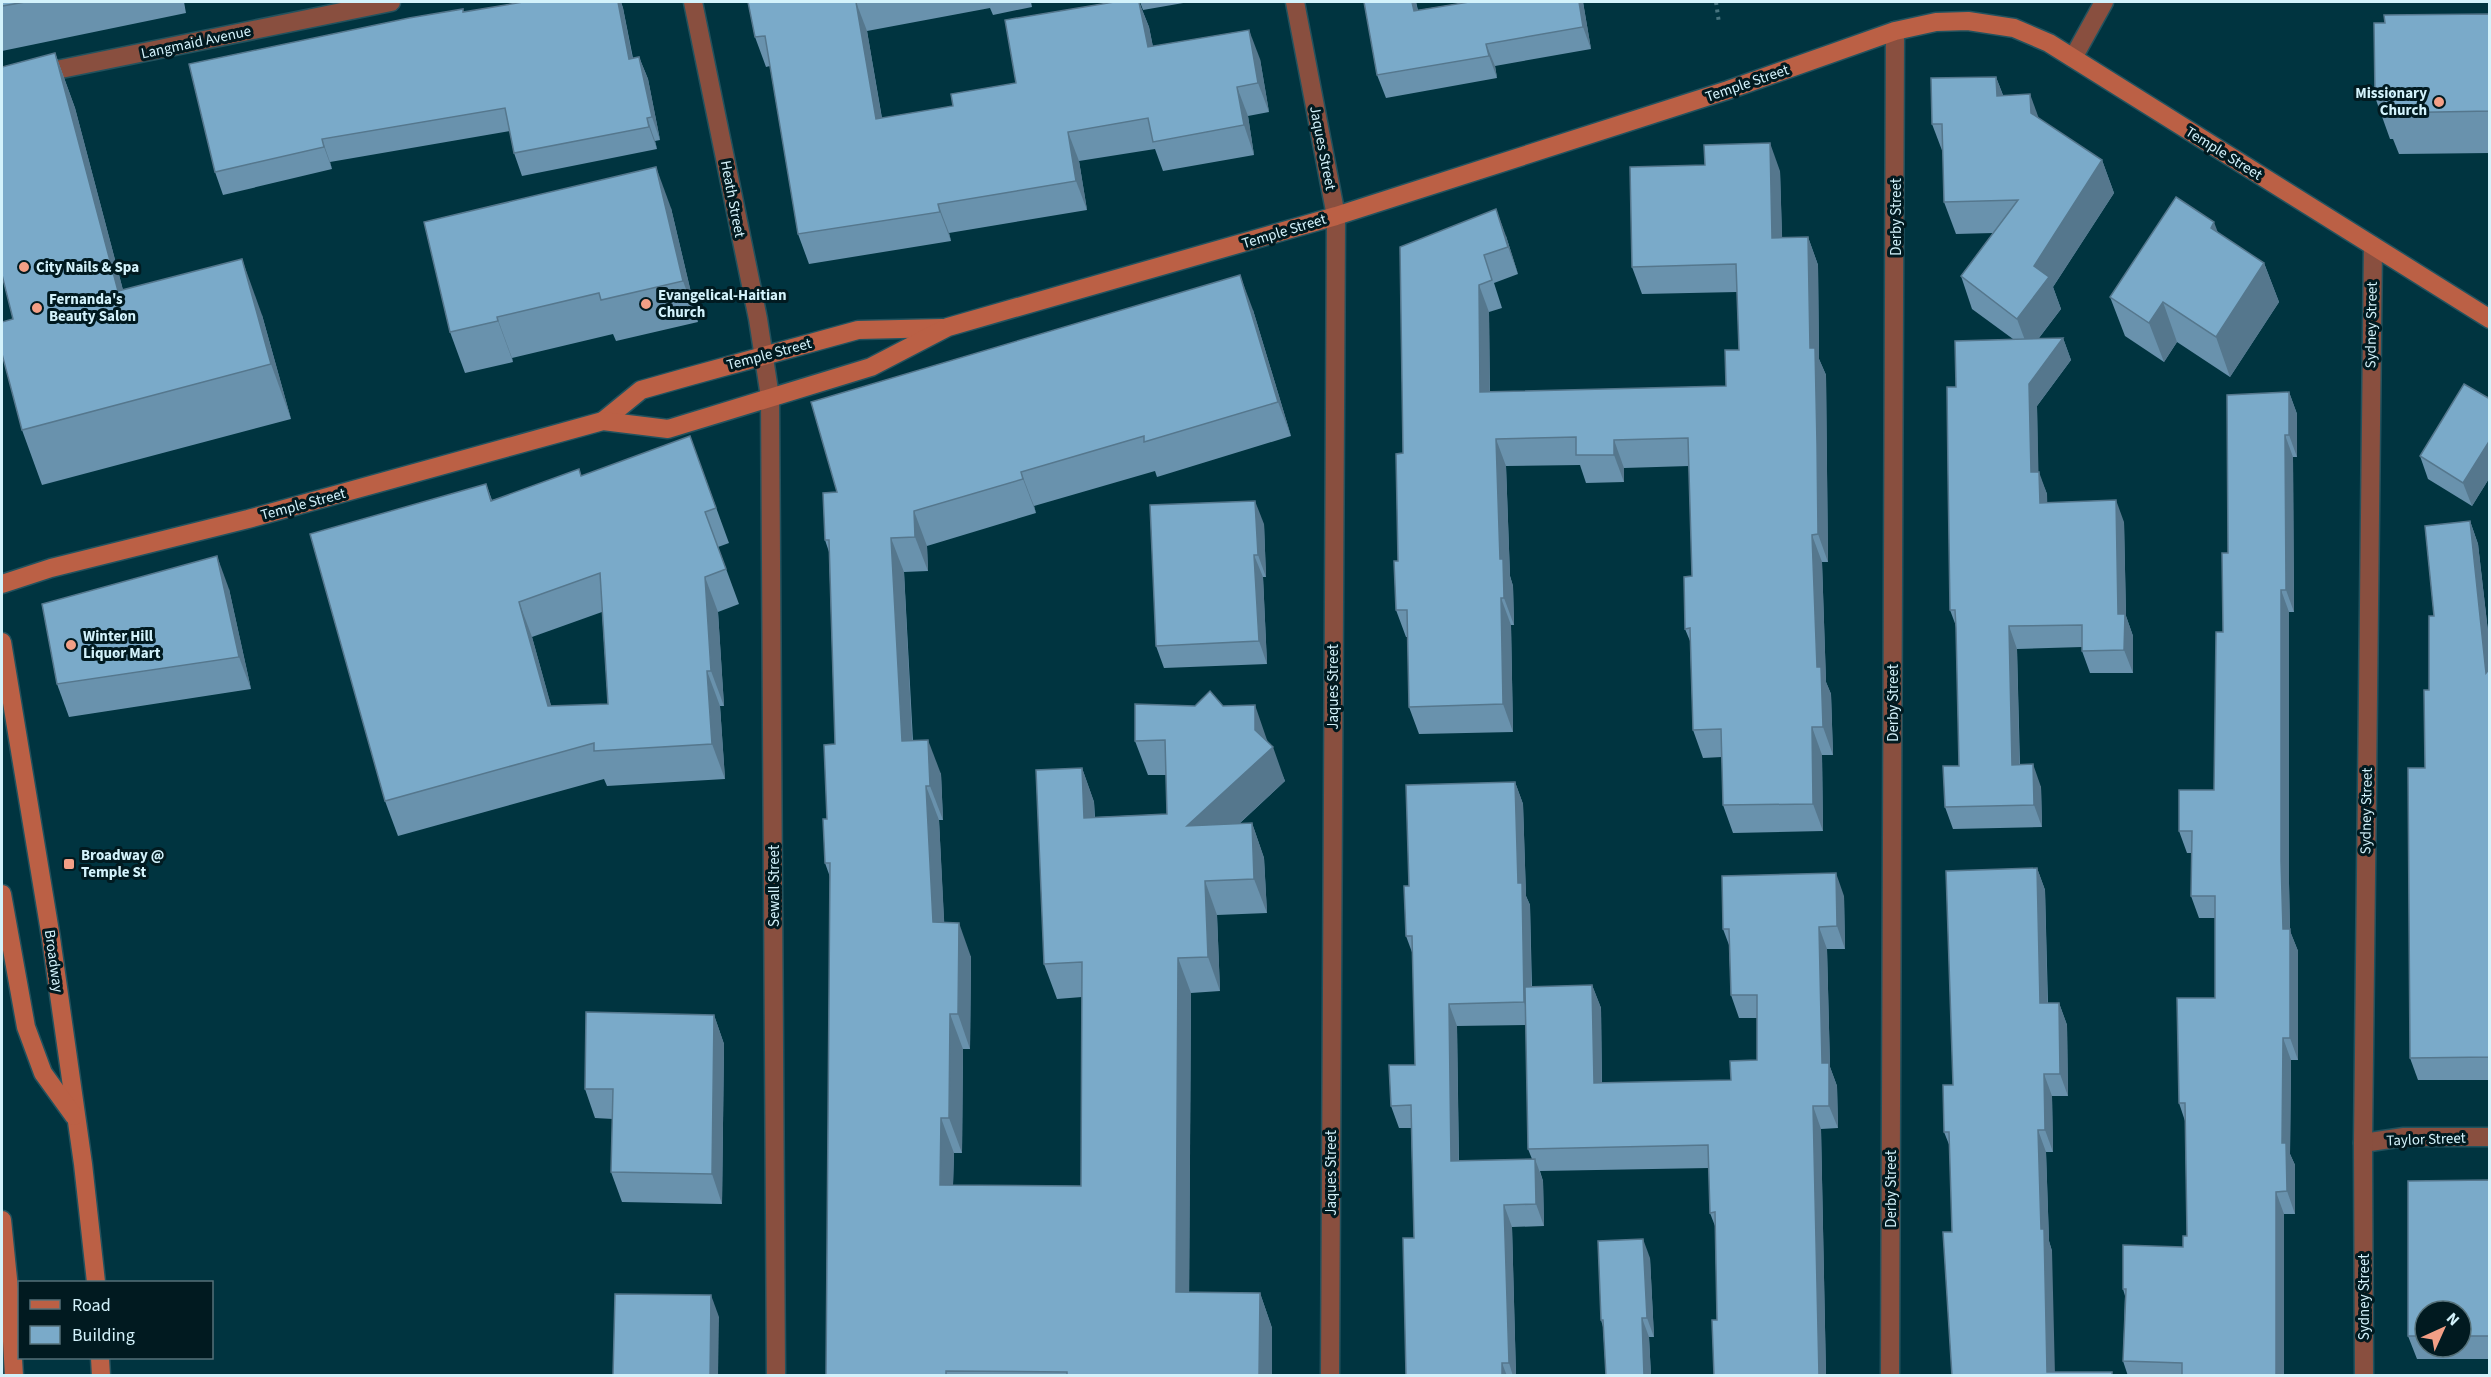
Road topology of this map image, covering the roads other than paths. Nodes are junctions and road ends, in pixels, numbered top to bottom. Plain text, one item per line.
1 (391, 2) edge
2 (693, 2) edge
3 (1295, 2) edge
4 (2104, 2) edge
5 (1894, 31) junction
6 (2073, 58) junction
7 (2, 81) edge
8 (1336, 216) junction
9 (2373, 246) junction
10 (2490, 319) edge
11 (948, 327) junction
12 (764, 356) junction
13 (770, 398) junction
14 (603, 421) junction
15 (2, 584) edge
16 (2, 642) edge
17 (2, 894) edge
18 (76, 1119) junction
19 (2490, 1137) edge
20 (2363, 1143) junction
21 (2, 1220) edge
22 (96, 1281) edge
23 (100, 1359) edge
24 (14, 1376) edge
25 (101, 1376) edge
26 (776, 1376) edge
27 (1330, 1376) edge
28 (1890, 1376) edge
29 (2364, 1376) edge

1 - 7 street, Langmaid Avenue
2 - 12 street, Heath Street
3 - 8 street, Jaques Street
4 - 6 street
5 - 6 street, Temple Street
5 - 8 street, Temple Street
5 - 28 street, Derby Street
6 - 9 street, Temple Street
8 - 11 street, Temple Street
8 - 27 street, Jaques Street
9 - 10 street, Temple Street
9 - 20 street, Sydney Street
11 - 12 street, Temple Street
11 - 13 street, Temple Street
12 - 13 street, Heath Street
12 - 14 street, Temple Street
13 - 14 street, Temple Street
13 - 26 street, Sewall Street
14 - 15 street, Temple Street
16 - 18 street, Broadway
17 - 18 street
18 - 22 street, Broadway
19 - 20 street, Taylor Street
20 - 29 street, Sydney Street
21 - 24 street
23 - 25 street

